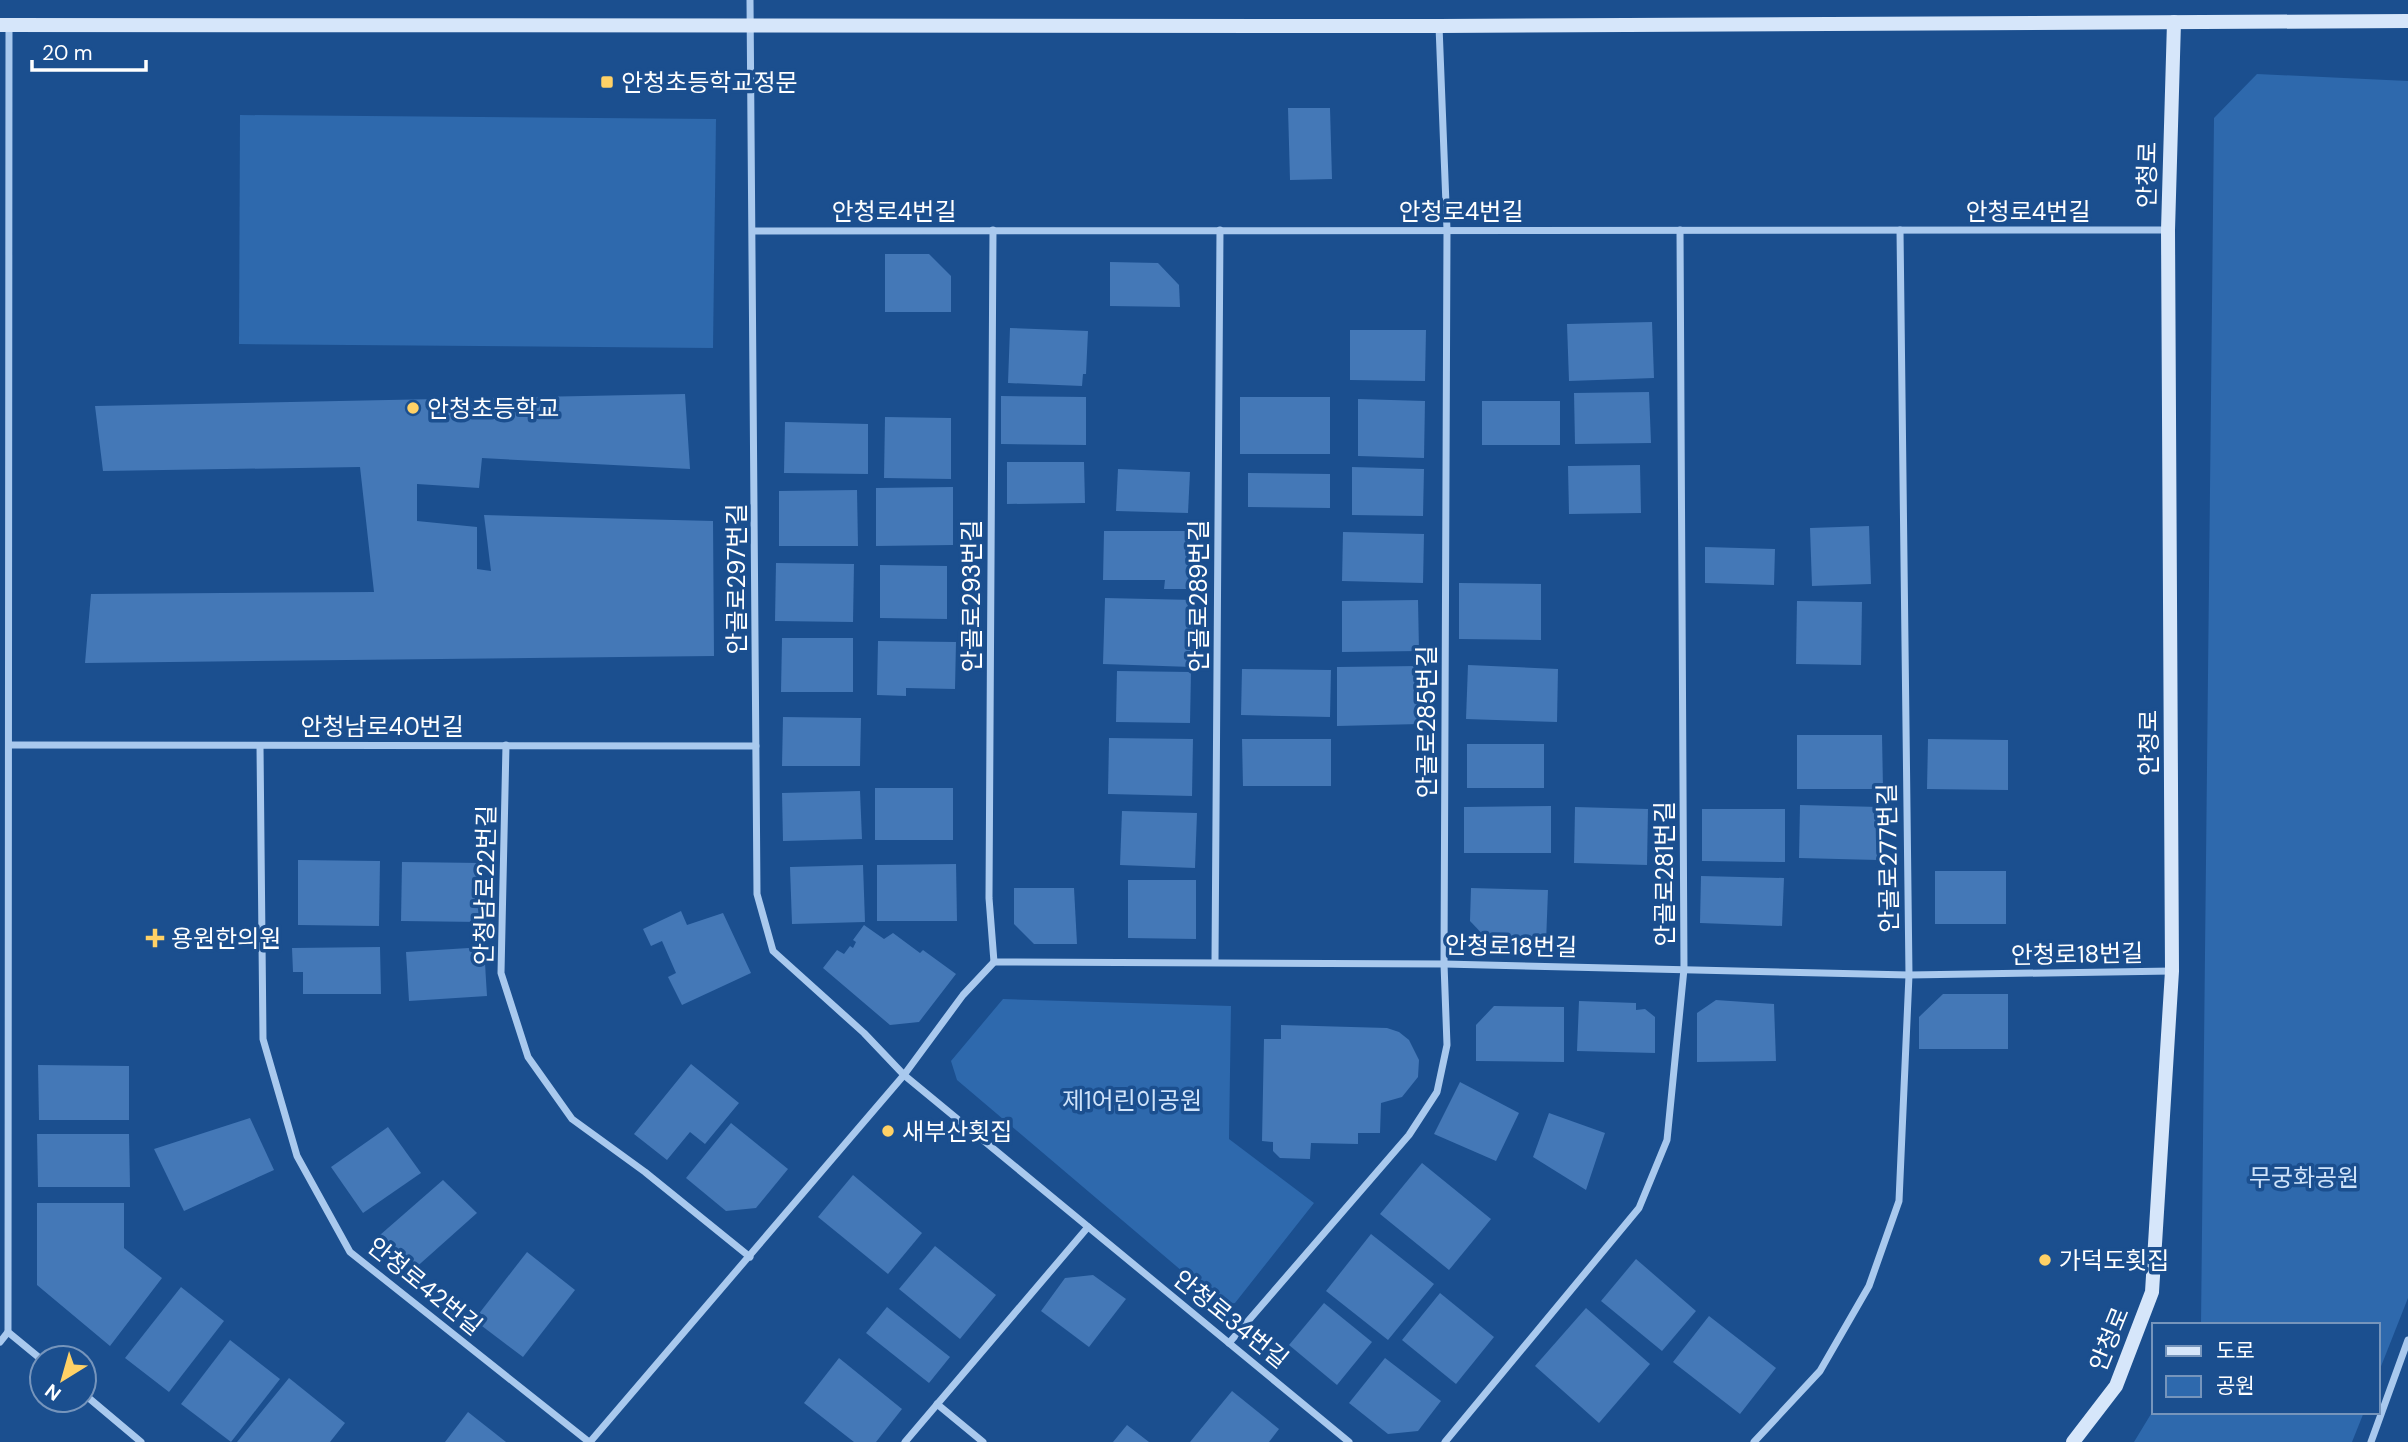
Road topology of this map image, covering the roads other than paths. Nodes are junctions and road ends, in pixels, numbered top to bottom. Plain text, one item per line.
1 (750, 0) edge
2 (2408, 21) edge
3 (2174, 22) junction
4 (750, 24) junction
5 (4, 25) edge
6 (1439, 26) junction
7 (993, 230) junction
8 (1220, 230) junction
9 (1447, 230) junction
10 (1680, 230) junction
11 (1900, 230) junction
12 (2168, 230) junction
13 (754, 231) junction
14 (506, 745) junction
15 (9, 746) junction
16 (260, 746) junction
17 (755, 746) junction
18 (994, 962) junction
19 (1215, 962) junction
20 (1444, 964) junction
21 (1684, 970) junction
22 (2172, 971) junction
23 (1909, 975) junction
24 (904, 1075) junction
25 (1088, 1227) junction
26 (750, 1257) junction
27 (8, 1332) junction
28 (2408, 1339) edge
29 (0, 1342) edge
30 (1229, 1343) junction
31 (28, 1348) edge
32 (937, 1404) junction
33 (98, 1406) edge
34 (141, 1442) edge
35 (589, 1442) edge
36 (905, 1442) edge
37 (983, 1442) edge
38 (1349, 1442) edge
39 (1445, 1442) edge
40 (1754, 1442) edge
41 (2073, 1442) edge
42 (2371, 1442) edge

1 - 4 street, 안골로297번길
2 - 3 main road
3 - 6 main road
3 - 12 main road, 안청로
4 - 5 main road
4 - 6 main road
4 - 13 street, 안골로297번길
5 - 15 street
6 - 9 street, 안골로285번길
7 - 8 street, 안청로4번길
7 - 13 street, 안청로4번길
7 - 18 street, 안골로293번길
8 - 9 street, 안청로4번길
8 - 19 street, 안골로289번길
9 - 10 street, 안청로4번길
9 - 20 street, 안골로285번길
10 - 11 street, 안청로4번길
10 - 21 street, 안골로281번길
11 - 12 street, 안청로4번길
11 - 23 street, 안골로277번길
12 - 22 main road, 안청로
13 - 17 street, 안골로297번길
14 - 16 street, 안청남로40번길
14 - 17 street, 안청남로40번길
14 - 26 street, 안청남로22번길
15 - 16 street, 안청남로40번길
15 - 27 street
16 - 35 street, 안청로42번길
17 - 24 street, 안골로297번길
18 - 19 street, 안청로18번길
18 - 24 street
19 - 20 street, 안청로18번길
20 - 21 street, 안청로18번길
20 - 30 street, 안골로285번길
21 - 23 street, 안청로18번길
21 - 39 street, 안골로281번길
22 - 23 street, 안청로18번길
22 - 41 main road, 안청로
23 - 40 street, 안골로277번길
24 - 25 street, 안청로34번길
24 - 26 street
25 - 30 street, 안청로34번길
25 - 32 street
26 - 35 street
27 - 29 street
27 - 31 street
28 - 42 street
30 - 38 street, 안청로34번길
32 - 36 street
32 - 37 street
33 - 34 street

